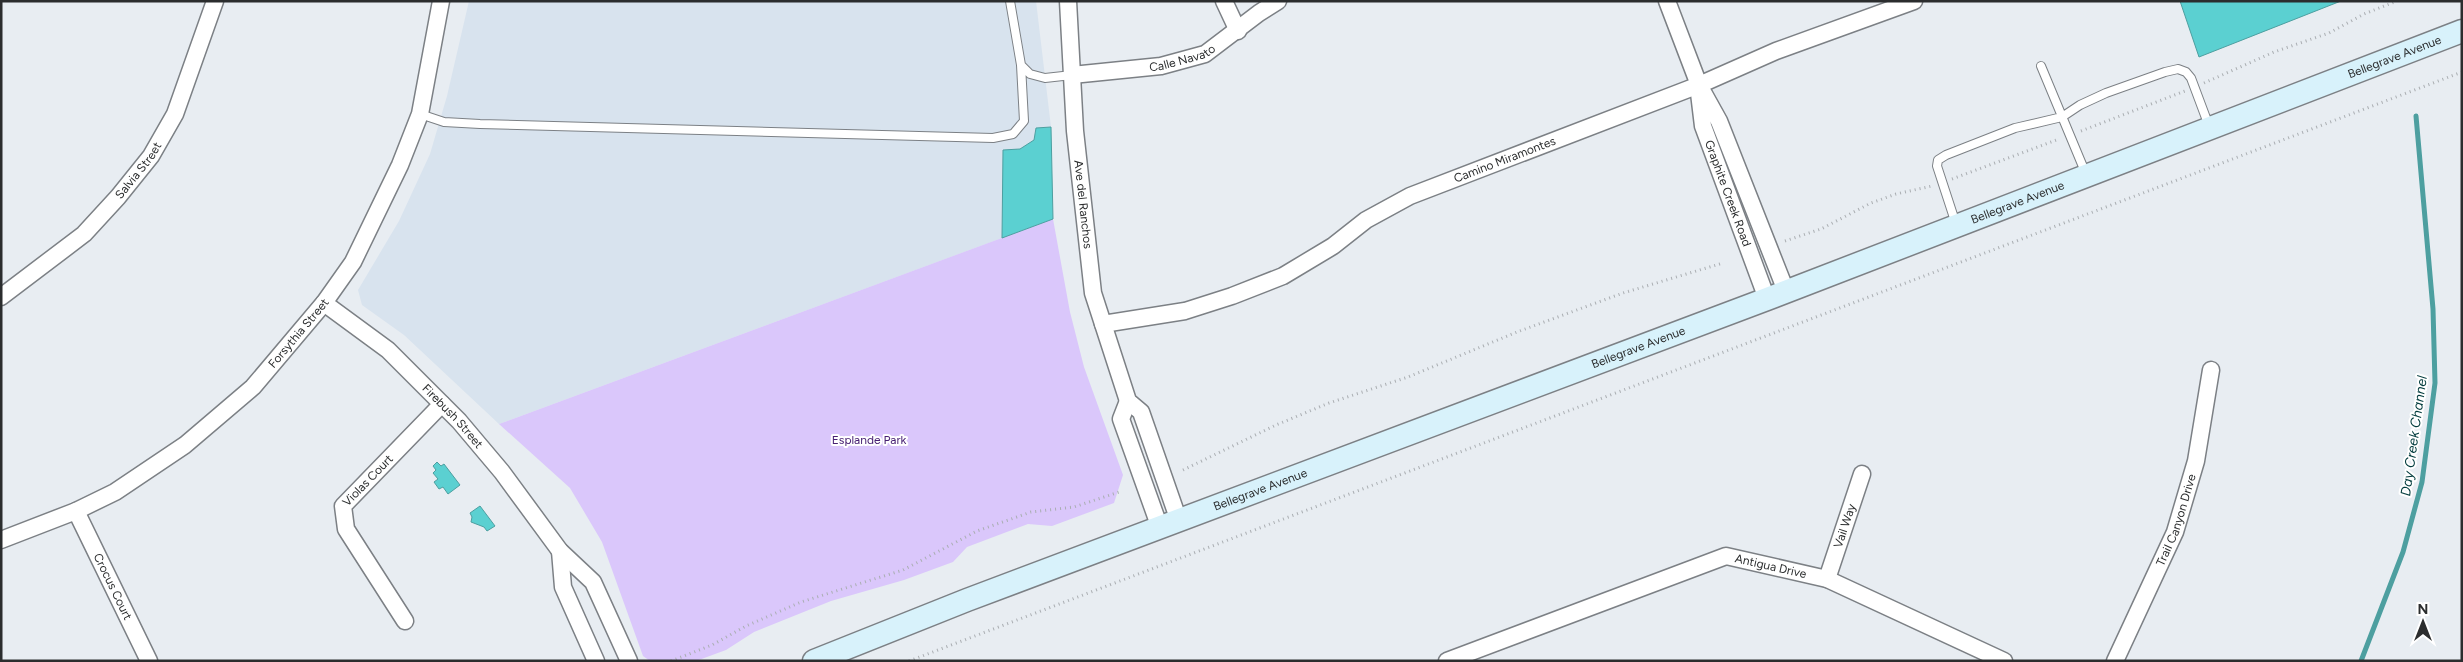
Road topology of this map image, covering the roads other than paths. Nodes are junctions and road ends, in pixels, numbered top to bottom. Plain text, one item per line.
1 (215, 1) edge
2 (441, 1) edge
3 (1010, 1) edge
4 (1068, 1) edge
5 (1224, 1) edge
6 (1278, 1) edge
7 (1667, 1) edge
8 (1914, 1) edge
9 (1238, 31) junction
10 (2459, 32) edge
11 (1021, 65) junction
12 (2041, 66) dead end
13 (1072, 75) junction
14 (1698, 86) junction
15 (420, 114) junction
16 (2062, 117) junction
17 (2210, 128) junction
18 (2086, 174) junction
19 (1956, 224) junction
20 (1776, 295) junction
21 (1, 297) edge
22 (324, 303) junction
23 (1103, 324) junction
24 (2211, 370) dead end
25 (442, 404) junction
26 (1862, 474) dead end
27 (76, 511) junction
28 (1169, 524) junction
29 (1, 540) edge
30 (560, 550) junction
31 (1827, 578) junction
32 (406, 621) dead end
33 (149, 661) edge
34 (596, 661) edge
35 (629, 661) edge
36 (814, 661) edge
37 (1447, 661) edge
38 (2004, 661) edge
39 (2115, 661) edge

1 - 21 street, Salvia Street
2 - 15 street, Forsythia Street
3 - 11 lane
4 - 13 street, Ave del Ranchos
5 - 9 street
6 - 9 street, Calle Navato
7 - 14 street, Graphite Creek Road
8 - 14 street, Camino Miramontes
9 - 13 street, Calle Navato
10 - 17 main road, Bellegrave Avenue
11 - 13 lane
11 - 15 lane
12 - 16 lane
13 - 23 street, Ave del Ranchos
14 - 20 street, Graphite Creek Road
14 - 23 street, Camino Miramontes
15 - 22 street, Forsythia Street
16 - 17 lane
16 - 18 lane
16 - 19 lane
17 - 18 main road, Bellegrave Avenue
18 - 19 main road, Bellegrave Avenue
19 - 20 main road, Bellegrave Avenue
20 - 28 main road, Bellegrave Avenue
22 - 25 street, Firebush Street
22 - 27 street, Forsythia Street
23 - 28 street, Ave del Ranchos
24 - 39 street, Trail Canyon Drive
25 - 30 street, Firebush Street
25 - 32 street, Violas Court
26 - 31 street, Vail Way
27 - 29 street, Forsythia Street
27 - 33 street, Crocus Court
28 - 36 main road, Bellegrave Avenue
30 - 34 street
30 - 35 street, Firebush Street
31 - 37 street, Antigua Drive
31 - 38 street, Antigua Drive

